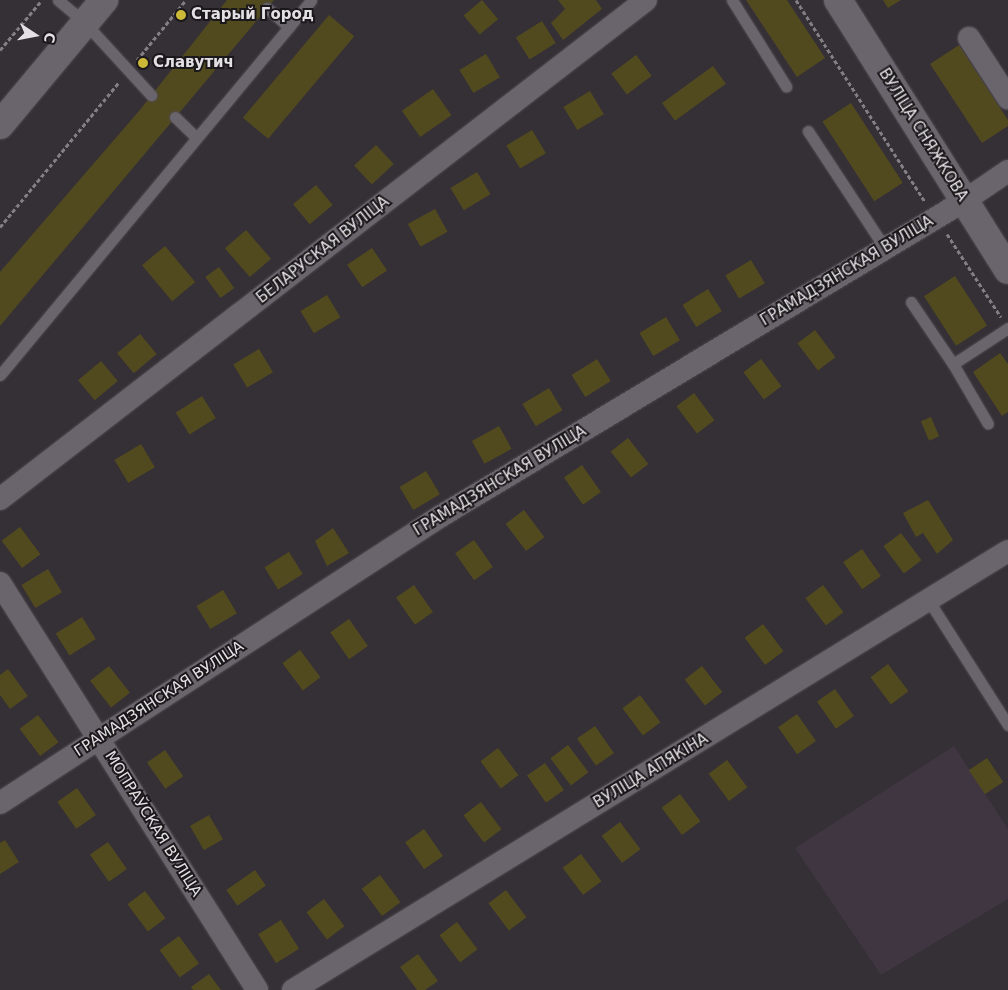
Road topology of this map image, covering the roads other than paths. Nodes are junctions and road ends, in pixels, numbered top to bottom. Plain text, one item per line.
1 (58, 0) edge
2 (104, 0) edge
3 (311, 0) edge
4 (646, 0) edge
5 (732, 0) edge
6 (838, 0) edge
7 (267, 8) dead end
8 (85, 23) junction
9 (289, 27) junction
10 (969, 38) dead end
11 (786, 86) dead end
12 (151, 95) dead end
13 (1008, 98) edge
14 (175, 117) dead end
15 (0, 125) edge
16 (808, 131) dead end
17 (197, 138) junction
18 (1008, 171) edge
19 (964, 201) junction
20 (884, 248) junction
21 (1008, 270) edge
22 (911, 302) dead end
23 (1006, 324) edge
24 (952, 364) junction
25 (0, 375) edge
26 (988, 424) dead end
27 (0, 499) edge
28 (1008, 551) edge
29 (0, 583) edge
30 (929, 601) junction
31 (1008, 725) edge
32 (98, 739) junction
33 (0, 803) edge
34 (257, 990) edge
35 (293, 990) edge

1 - 8 lane
2 - 8 street
3 - 9 lane
4 - 27 street, БЕЛАРУСКАЯ ВУЛІЦА
5 - 11 lane
6 - 19 street, ВУЛІЦА СНЯЖКОВА
7 - 9 lane
8 - 12 lane
8 - 15 street
9 - 17 lane
10 - 13 street
14 - 17 lane
16 - 20 lane
17 - 25 lane
18 - 19 street, ГРАМАДЗЯНСКАЯ ВУЛІЦА
19 - 20 street, ГРАМАДЗЯНСКАЯ ВУЛІЦА
19 - 21 street, ВУЛІЦА СНЯЖКОВА
20 - 32 street, ГРАМАДЗЯНСКАЯ ВУЛІЦА
22 - 24 lane
23 - 24 lane
24 - 26 lane
28 - 30 street, ВУЛІЦА АПЯКІНА
29 - 32 street, МОПРАЎСКАЯ ВУЛІЦА
30 - 31 lane
30 - 35 street, ВУЛІЦА АПЯКІНА
32 - 33 street, ГРАМАДЗЯНСКАЯ ВУЛІЦА
32 - 34 street, МОПРАЎСКАЯ ВУЛІЦА

